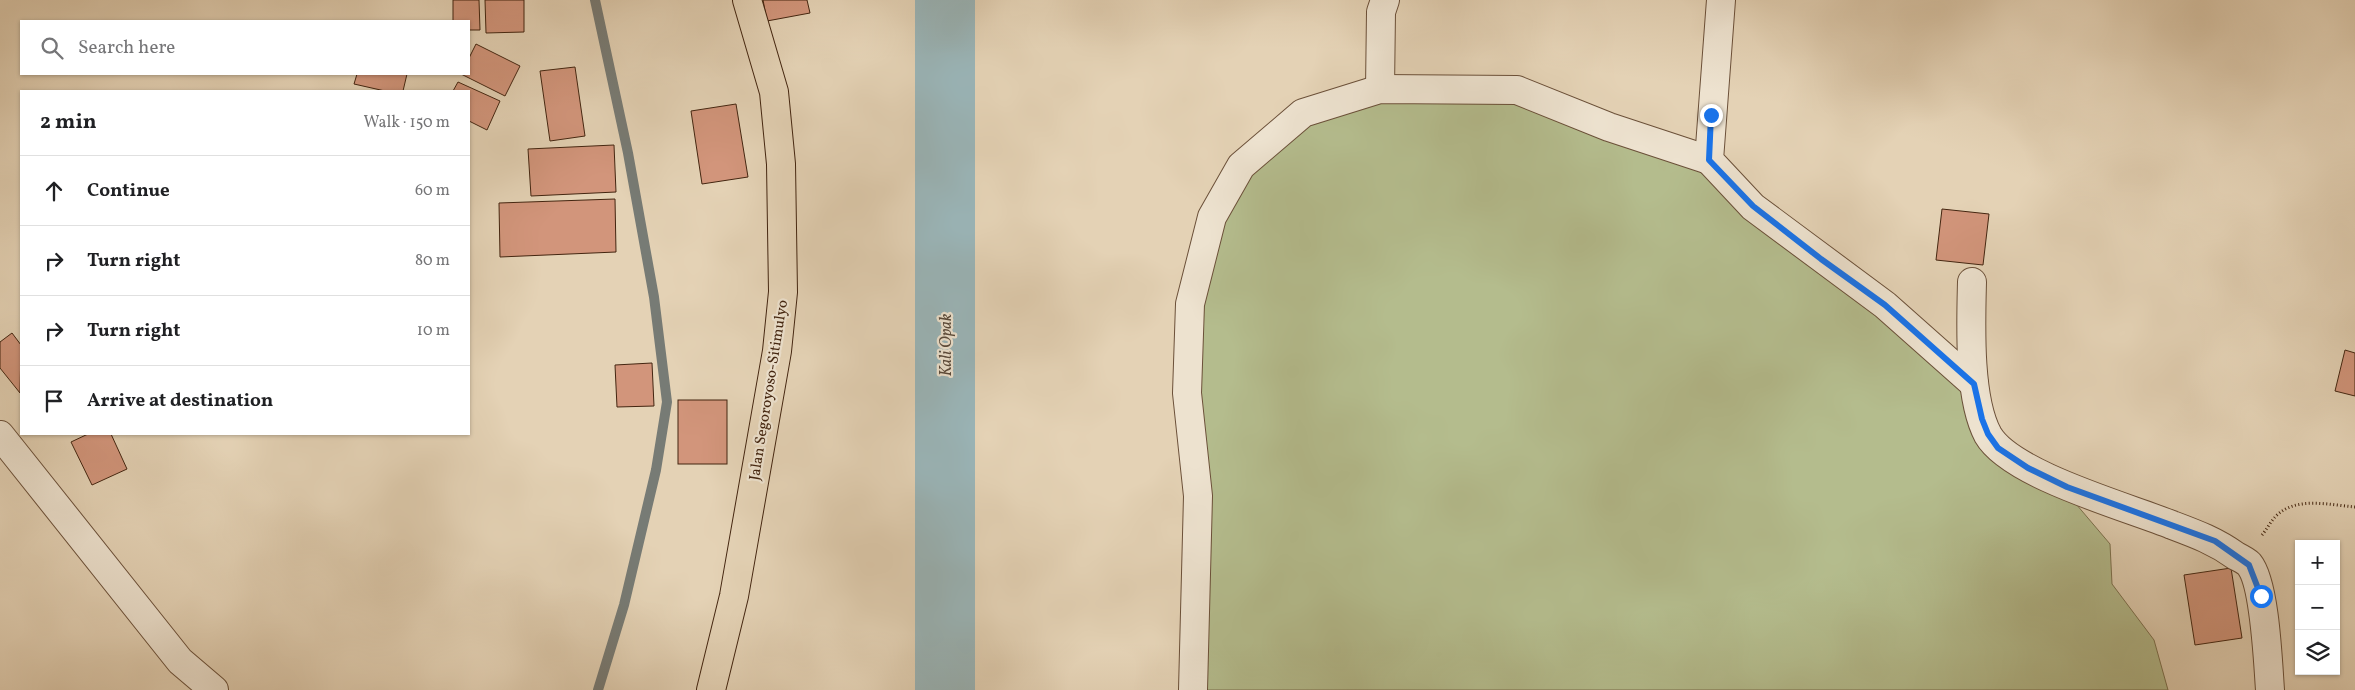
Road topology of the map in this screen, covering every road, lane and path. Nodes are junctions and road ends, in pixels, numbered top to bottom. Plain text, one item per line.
1 (747, 0) edge
2 (1385, 0) edge
3 (1721, 0) edge
4 (1380, 90) junction
5 (1709, 160) junction
6 (1972, 282) dead end
7 (1974, 384) junction
8 (0, 435) edge
9 (2355, 507) edge
10 (2249, 565) junction
11 (214, 690) edge
12 (711, 690) edge
13 (1192, 690) edge
14 (2270, 690) edge

1 - 12 main road, Jalan Segoroyoso-Sitimulyo
2 - 4 street
3 - 5 street
4 - 5 street
4 - 13 street
5 - 7 street
6 - 7 street
7 - 10 street
8 - 11 street
9 - 10 path
10 - 14 street

